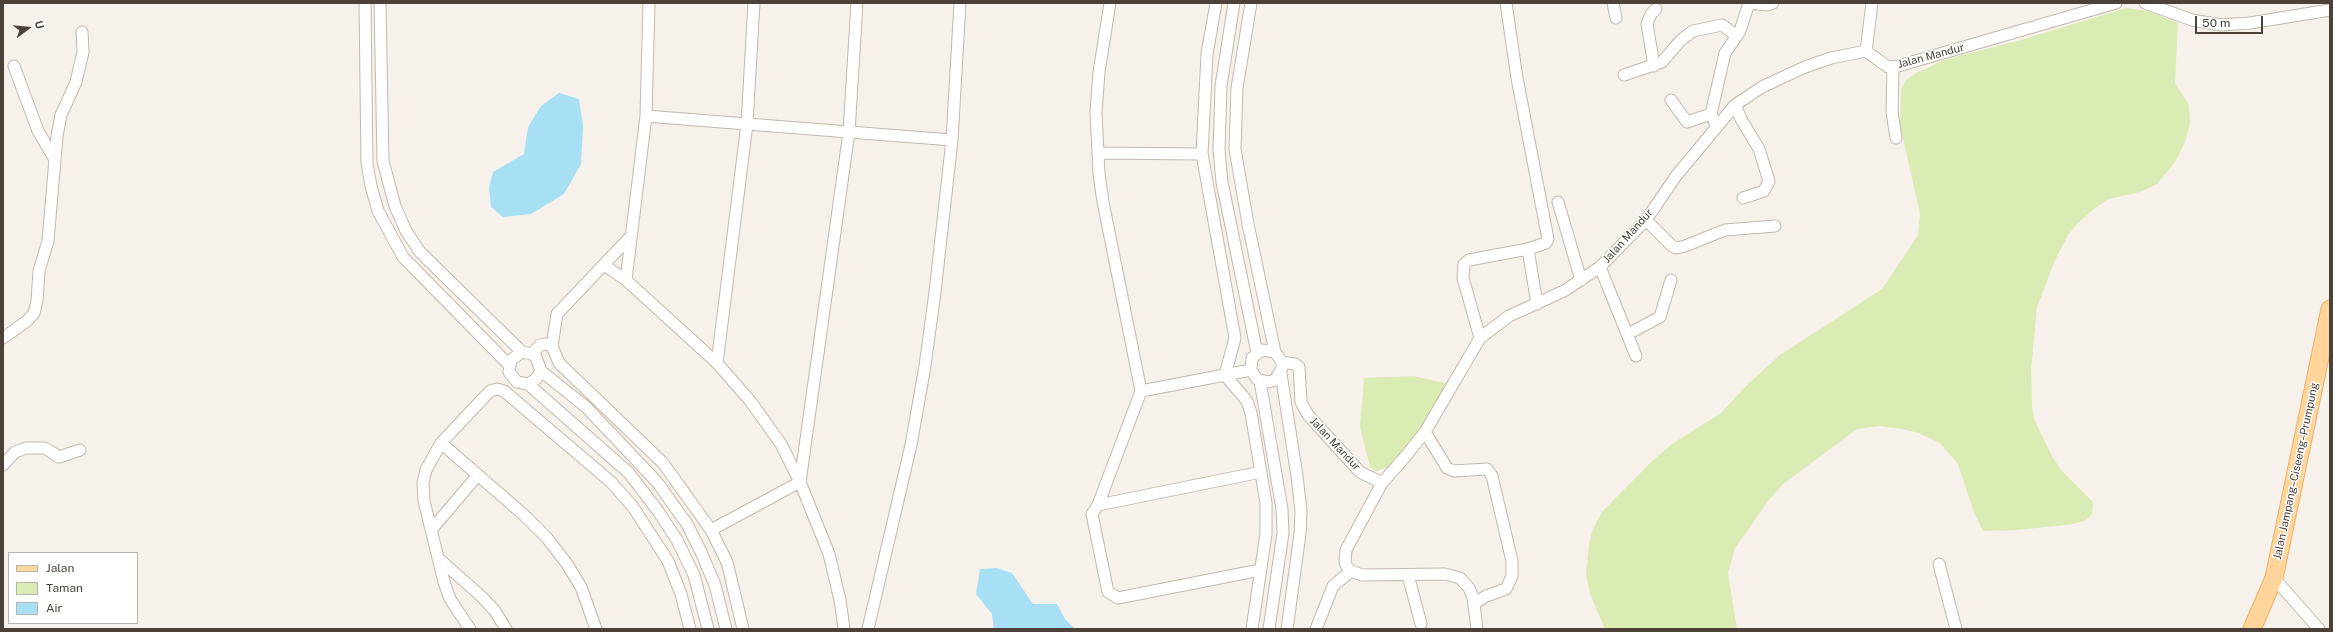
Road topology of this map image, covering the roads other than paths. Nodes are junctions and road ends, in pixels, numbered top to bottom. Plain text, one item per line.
1 (365, 3) edge
2 (380, 3) edge
3 (649, 3) edge
4 (754, 3) edge
5 (857, 3) edge
6 (960, 3) edge
7 (1110, 3) edge
8 (1216, 3) edge
9 (1234, 3) edge
10 (1251, 3) edge
11 (1506, 3) edge
12 (1613, 3) edge
13 (1749, 3) edge
14 (1773, 3) edge
15 (1872, 3) edge
16 (2116, 3) edge
17 (2145, 3) edge
18 (1656, 9) dead end
19 (2330, 10) edge
20 (1616, 18) dead end
21 (82, 32) dead end
22 (1737, 36) junction
23 (1866, 51) junction
24 (14, 66) dead end
25 (1654, 66) junction
26 (1893, 67) junction
27 (1624, 75) dead end
28 (1671, 100) dead end
29 (1735, 106) junction
30 (1711, 114) junction
31 (646, 116) junction
32 (747, 124) junction
33 (1717, 127) junction
34 (849, 132) junction
35 (1896, 138) dead end
36 (952, 140) junction
37 (1099, 152) junction
38 (1202, 154) junction
39 (54, 158) junction
40 (1742, 198) dead end
41 (1558, 202) dead end
42 (1646, 220) junction
43 (1775, 226) dead end
44 (630, 237) junction
45 (1528, 249) junction
46 (604, 265) junction
47 (1600, 267) junction
48 (626, 280) junction
49 (1581, 280) junction
50 (1671, 280) dead end
51 (1537, 304) junction
52 (2330, 309) edge
53 (1628, 334) junction
54 (3, 338) edge
55 (1480, 338) junction
56 (552, 346) junction
57 (1275, 352) junction
58 (527, 353) junction
59 (1256, 353) junction
60 (1636, 356) dead end
61 (1282, 362) junction
62 (717, 363) junction
63 (509, 365) junction
64 (1251, 370) junction
65 (540, 371) junction
66 (1280, 374) junction
67 (1225, 375) junction
68 (1260, 381) junction
69 (528, 384) junction
70 (1141, 392) junction
71 (1424, 432) junction
72 (441, 443) junction
73 (80, 450) dead end
74 (3, 465) edge
75 (1260, 472) junction
76 (478, 475) junction
77 (800, 482) junction
78 (1382, 482) junction
79 (1098, 505) junction
80 (430, 530) junction
81 (711, 530) junction
82 (438, 558) junction
83 (1939, 564) dead end
84 (1260, 570) junction
85 (1351, 571) junction
86 (1408, 575) junction
87 (2274, 578) junction
88 (1474, 604) junction
89 (1421, 624) dead end
90 (470, 629) edge
91 (506, 629) edge
92 (596, 629) edge
93 (690, 629) edge
94 (708, 629) edge
95 (726, 629) edge
96 (743, 629) edge
97 (844, 629) edge
98 (868, 629) edge
99 (1252, 629) edge
100 (1268, 629) edge
101 (1288, 629) edge
102 (1316, 629) edge
103 (1477, 629) edge
104 (1956, 629) edge
105 (2252, 629) edge
106 (2318, 629) edge

1 - 63 street
2 - 58 street
3 - 31 street
4 - 32 street
5 - 34 street
6 - 36 street
7 - 37 street
8 - 38 street
9 - 59 street
10 - 57 street
11 - 45 street
12 - 20 street
13 - 14 street
13 - 22 street
15 - 23 street
16 - 26 street, Jalan Mandur
17 - 19 street
18 - 25 street
21 - 39 street
22 - 25 street
22 - 30 street
23 - 26 street, Jalan Mandur
23 - 29 street, Jalan Mandur
24 - 39 street
25 - 27 street
26 - 35 street
28 - 30 street
29 - 33 street, Jalan Mandur
29 - 40 street
30 - 33 street
31 - 32 street
31 - 44 street
32 - 34 street
32 - 62 street
33 - 42 street, Jalan Mandur
34 - 36 street
34 - 77 street
36 - 98 street
37 - 38 street
37 - 70 street
38 - 67 street
39 - 54 street
41 - 49 street
42 - 43 street
42 - 47 street, Jalan Mandur
44 - 46 street
44 - 48 street
45 - 51 street
45 - 55 street
46 - 48 street
46 - 56 street
47 - 49 street, Jalan Mandur
47 - 53 street
48 - 62 street
49 - 51 street, Jalan Mandur
50 - 53 street
51 - 55 street, Jalan Mandur
52 - 87 main road, Jalan Jampang–Ciseeng–Prumpung
53 - 60 street
55 - 71 street, Jalan Mandur
56 - 58 street
56 - 81 street
57 - 59 street
57 - 61 street
58 - 63 street
58 - 65 street
59 - 64 street
61 - 66 street
61 - 78 street, Jalan Mandur
62 - 77 street
63 - 69 street
64 - 67 street
64 - 68 street
65 - 69 street
65 - 95 street
66 - 68 street
66 - 101 street
67 - 70 street
67 - 75 street
68 - 100 street
69 - 94 street
70 - 79 street
71 - 78 street, Jalan Mandur
71 - 88 street
72 - 76 street
72 - 80 street
72 - 93 street
73 - 74 street
75 - 79 street
75 - 84 street
76 - 80 street
76 - 92 street
77 - 81 street
77 - 97 street
78 - 85 street
79 - 84 street
80 - 82 street
81 - 96 street
82 - 90 street
82 - 91 street
83 - 104 street
84 - 99 street
85 - 86 street
85 - 102 street
86 - 88 street
86 - 89 street
87 - 105 main road, Jalan Jampang–Ciseeng–Prumpung
87 - 106 street
88 - 103 street

